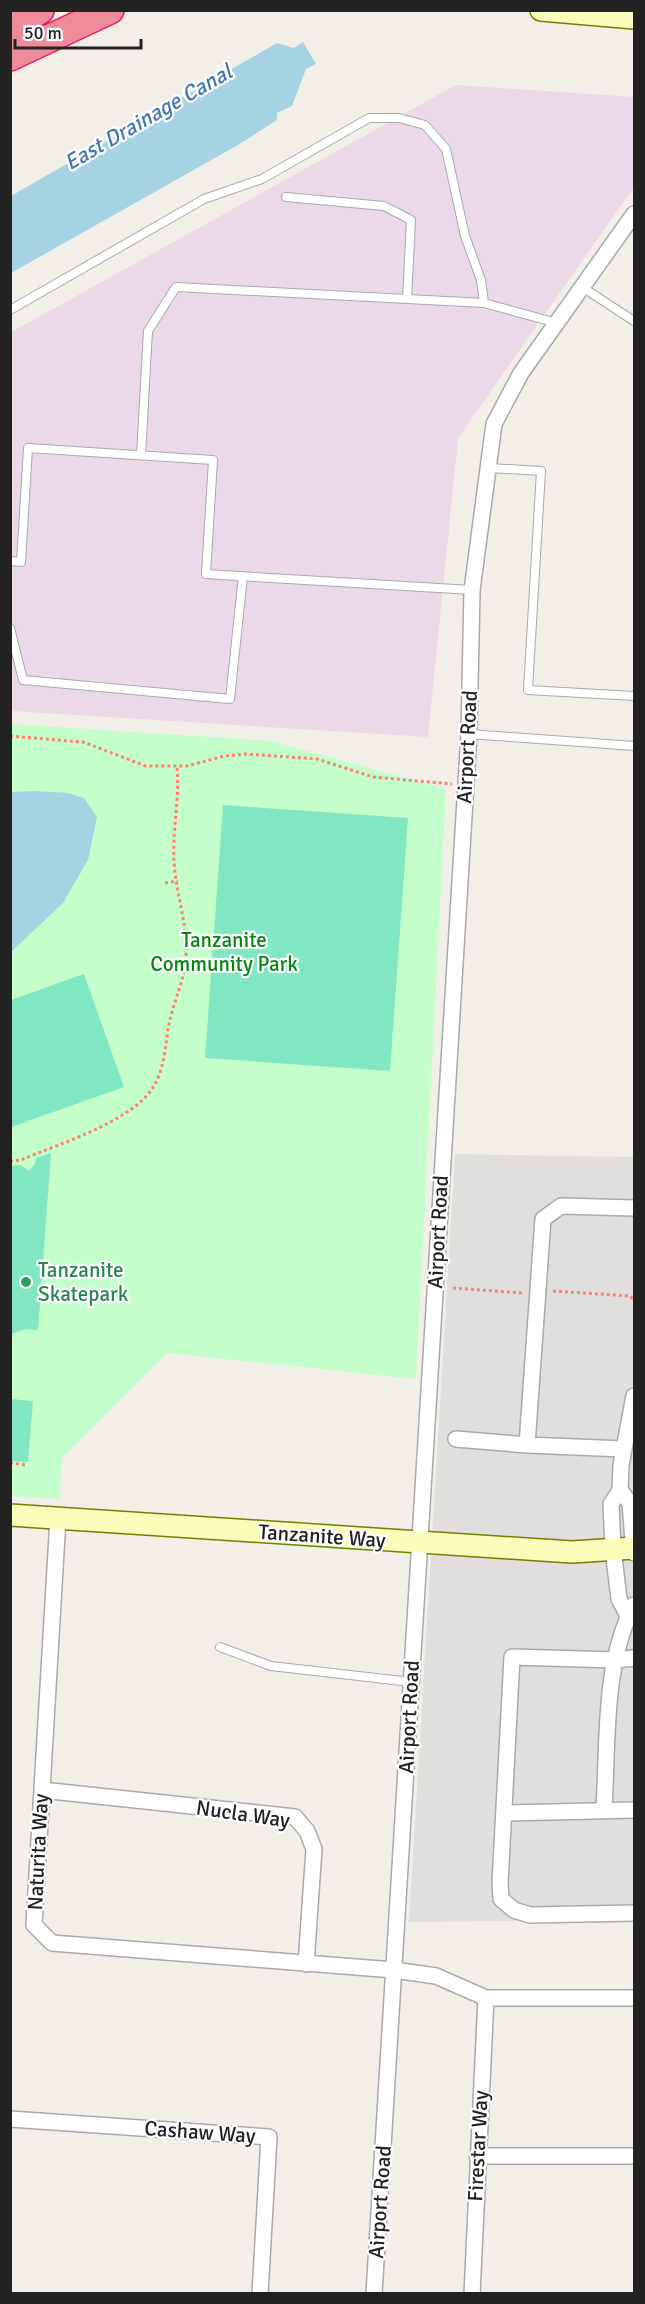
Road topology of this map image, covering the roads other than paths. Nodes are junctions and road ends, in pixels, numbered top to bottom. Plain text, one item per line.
1 (40, 10) edge
2 (110, 10) edge
3 (541, 10) edge
4 (634, 18) edge
5 (10, 28) edge
6 (10, 57) edge
7 (286, 197) dead end
8 (634, 214) edge
9 (582, 287) junction
10 (407, 299) junction
11 (484, 303) junction
12 (10, 310) edge
13 (634, 321) edge
14 (557, 323) junction
15 (141, 455) junction
16 (489, 468) junction
17 (10, 561) edge
18 (243, 576) junction
19 (472, 590) junction
20 (10, 628) edge
21 (634, 696) edge
22 (469, 734) junction
23 (634, 746) edge
24 (634, 1208) edge
25 (634, 1396) edge
26 (456, 1439) dead end
27 (629, 1442) edge
28 (527, 1445) junction
29 (620, 1490) junction
30 (10, 1515) edge
31 (58, 1518) junction
32 (419, 1543) junction
33 (613, 1549) junction
34 (634, 1550) edge
35 (631, 1609) edge
36 (220, 1647) dead end
37 (634, 1658) edge
38 (616, 1660) junction
39 (411, 1682) junction
40 (42, 1790) junction
41 (604, 1809) junction
42 (634, 1809) edge
43 (504, 1813) junction
44 (634, 1913) edge
45 (306, 1964) junction
46 (394, 1970) junction
47 (486, 1998) junction
48 (634, 1998) edge
49 (10, 2119) edge
50 (477, 2156) junction
51 (634, 2156) edge
52 (260, 2294) edge
53 (374, 2294) edge
54 (472, 2294) edge

1 - 5 highway
2 - 6 highway
3 - 4 street
7 - 10 lane
8 - 9 street, Airport Road
9 - 13 lane
9 - 14 street, Airport Road
10 - 11 lane
10 - 15 lane
11 - 12 lane
11 - 14 lane
14 - 16 street, Airport Road
15 - 17 lane
15 - 18 lane
16 - 19 street, Airport Road
16 - 21 lane
18 - 19 lane
18 - 20 lane
19 - 22 street, Airport Road
22 - 23 lane
22 - 32 street, Airport Road
24 - 28 street
25 - 27 street
26 - 28 street
27 - 28 street
27 - 29 street
29 - 33 street
29 - 34 street
30 - 31 street, Tanzanite Way
31 - 32 street, Tanzanite Way
31 - 40 street, Naturita Way
32 - 33 street, Tanzanite Way
32 - 39 street, Airport Road
33 - 34 street, Tanzanite Way
33 - 35 street
35 - 38 street
36 - 39 lane
37 - 38 street
38 - 41 street
38 - 43 street
39 - 46 street, Airport Road
40 - 45 street, Nucla Way
40 - 45 street, Naturita Way
41 - 42 street
41 - 43 street
43 - 44 street
45 - 46 street, Naturita Way
46 - 47 street, Naturita Way
46 - 53 street, Airport Road
47 - 48 street
47 - 50 street, Firestar Way
49 - 52 street, Cashaw Way
50 - 51 street
50 - 54 street, Firestar Way

